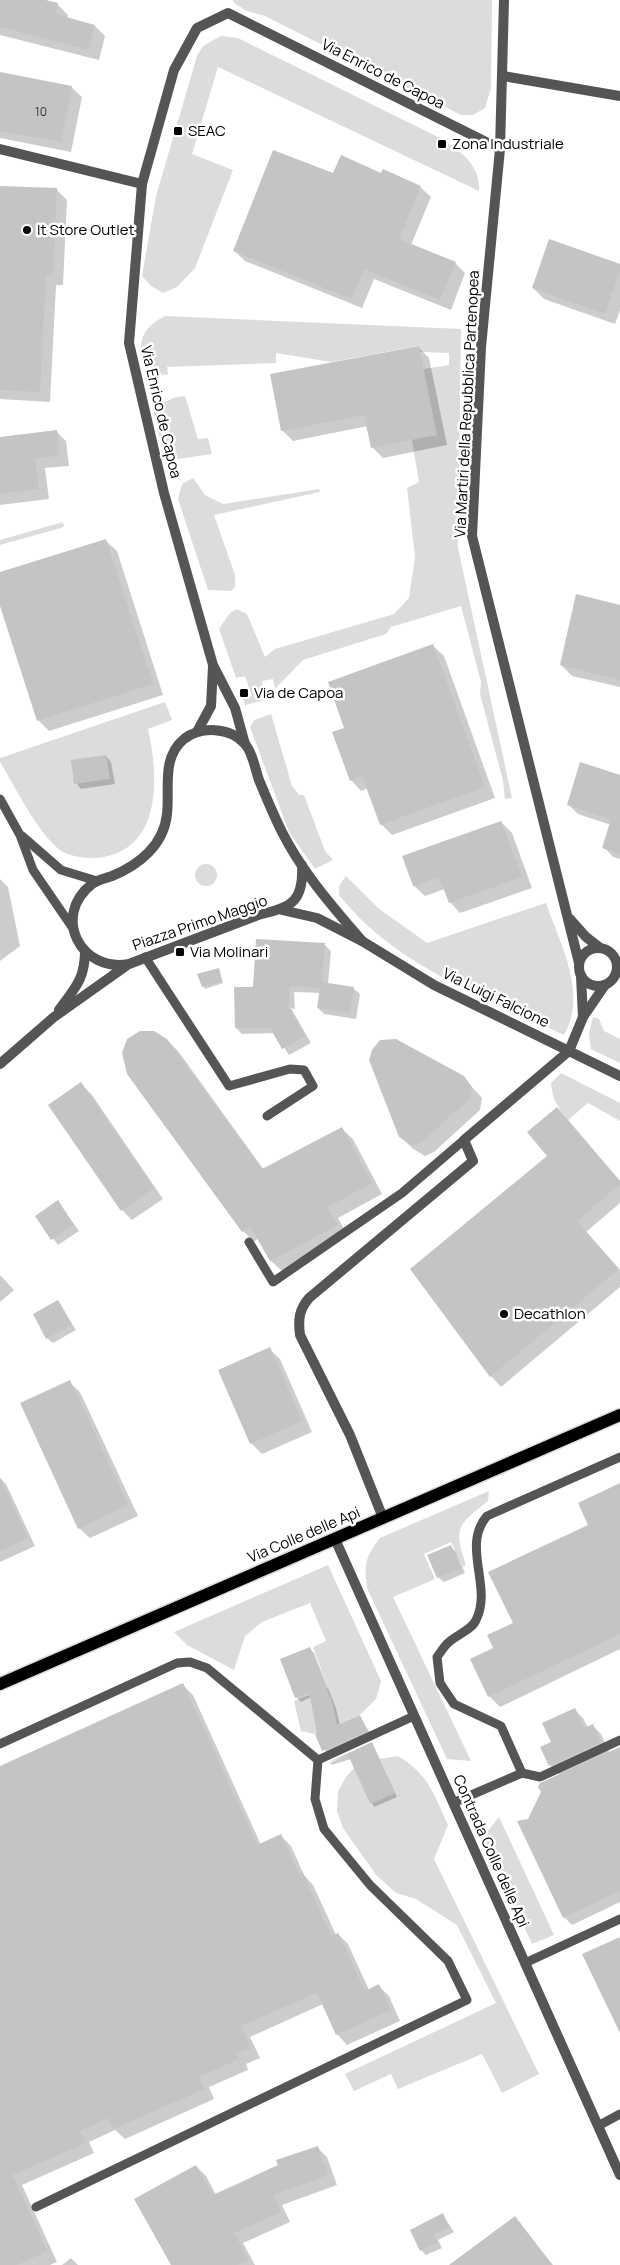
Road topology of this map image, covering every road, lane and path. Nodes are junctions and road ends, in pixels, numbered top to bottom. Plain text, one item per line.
1 (504, 0) edge
2 (503, 76) junction
3 (620, 96) edge
4 (0, 149) edge
5 (500, 149) junction
6 (142, 184) junction
7 (213, 665) junction
8 (198, 730) junction
9 (245, 744) junction
10 (0, 799) edge
11 (20, 835) junction
12 (302, 865) junction
13 (97, 881) junction
14 (282, 910) junction
15 (569, 918) junction
16 (72, 927) junction
17 (362, 941) junction
18 (620, 946) edge
19 (602, 948) junction
20 (85, 951) junction
21 (145, 957) junction
22 (579, 963) junction
23 (129, 964) junction
24 (618, 975) edge
25 (581, 976) junction
26 (604, 985) junction
27 (583, 1016) junction
28 (54, 1017) junction
29 (569, 1051) junction
30 (0, 1064) edge
31 (620, 1076) edge
32 (267, 1116) dead end
33 (464, 1140) junction
34 (249, 1242) dead end
35 (620, 1415) edge
36 (620, 1457) edge
37 (383, 1518) junction
38 (335, 1539) junction
39 (0, 1684) edge
40 (414, 1716) junction
41 (620, 1740) edge
42 (0, 1744) edge
43 (318, 1760) junction
44 (522, 1773) junction
45 (453, 1804) junction
46 (620, 1919) edge
47 (525, 1963) junction
48 (620, 2114) edge
49 (598, 2126) junction
50 (620, 2175) edge
51 (36, 2207) dead end

1 - 2 street, Via Martiri della Repubblica Partenopea
2 - 3 street
2 - 5 street, Via Martiri della Repubblica Partenopea
4 - 6 street
5 - 6 street, Via Enrico de Capoa
5 - 15 street, Via Martiri della Repubblica Partenopea
6 - 7 street, Via Enrico de Capoa
7 - 8 street, Via Enrico de Capoa
7 - 9 street, Via Enrico de Capoa
8 - 9 street
8 - 13 street
9 - 12 street
10 - 11 lane
11 - 13 lane
11 - 16 lane
12 - 14 street, Piazza Primo Maggio
12 - 17 street, Via Luigi Falcione
13 - 16 street
14 - 17 street, Via Luigi Falcione
14 - 21 street, Piazza Primo Maggio
15 - 19 street, Via Martiri della Repubblica Partenopea
15 - 22 street, Via Martiri della Repubblica Partenopea
16 - 20 street
17 - 29 street, Via Luigi Falcione
18 - 19 street
19 - 22 street
19 - 24 street
20 - 23 street, Piazza Primo Maggio
20 - 28 street
21 - 23 street, Piazza Primo Maggio
21 - 32 lane
22 - 25 street
23 - 28 street
24 - 26 street
25 - 26 street
25 - 27 street
26 - 27 street
27 - 29 street
28 - 30 street
29 - 31 street, Via Luigi Falcione
29 - 33 street
33 - 34 lane
33 - 37 street
35 - 37 main road, Via Colle delle Api
36 - 44 lane
37 - 38 main road, Via Colle delle Api
38 - 39 main road, Via Colle delle Api
38 - 40 street, Contrada Colle delle Api
40 - 43 lane
40 - 45 street, Contrada Colle delle Api
41 - 44 lane
42 - 43 lane
43 - 51 lane
44 - 45 lane
45 - 47 street, Contrada Colle delle Api
46 - 47 lane
47 - 49 street, Contrada Colle delle Api
48 - 49 lane
49 - 50 street, Contrada Colle delle Api

